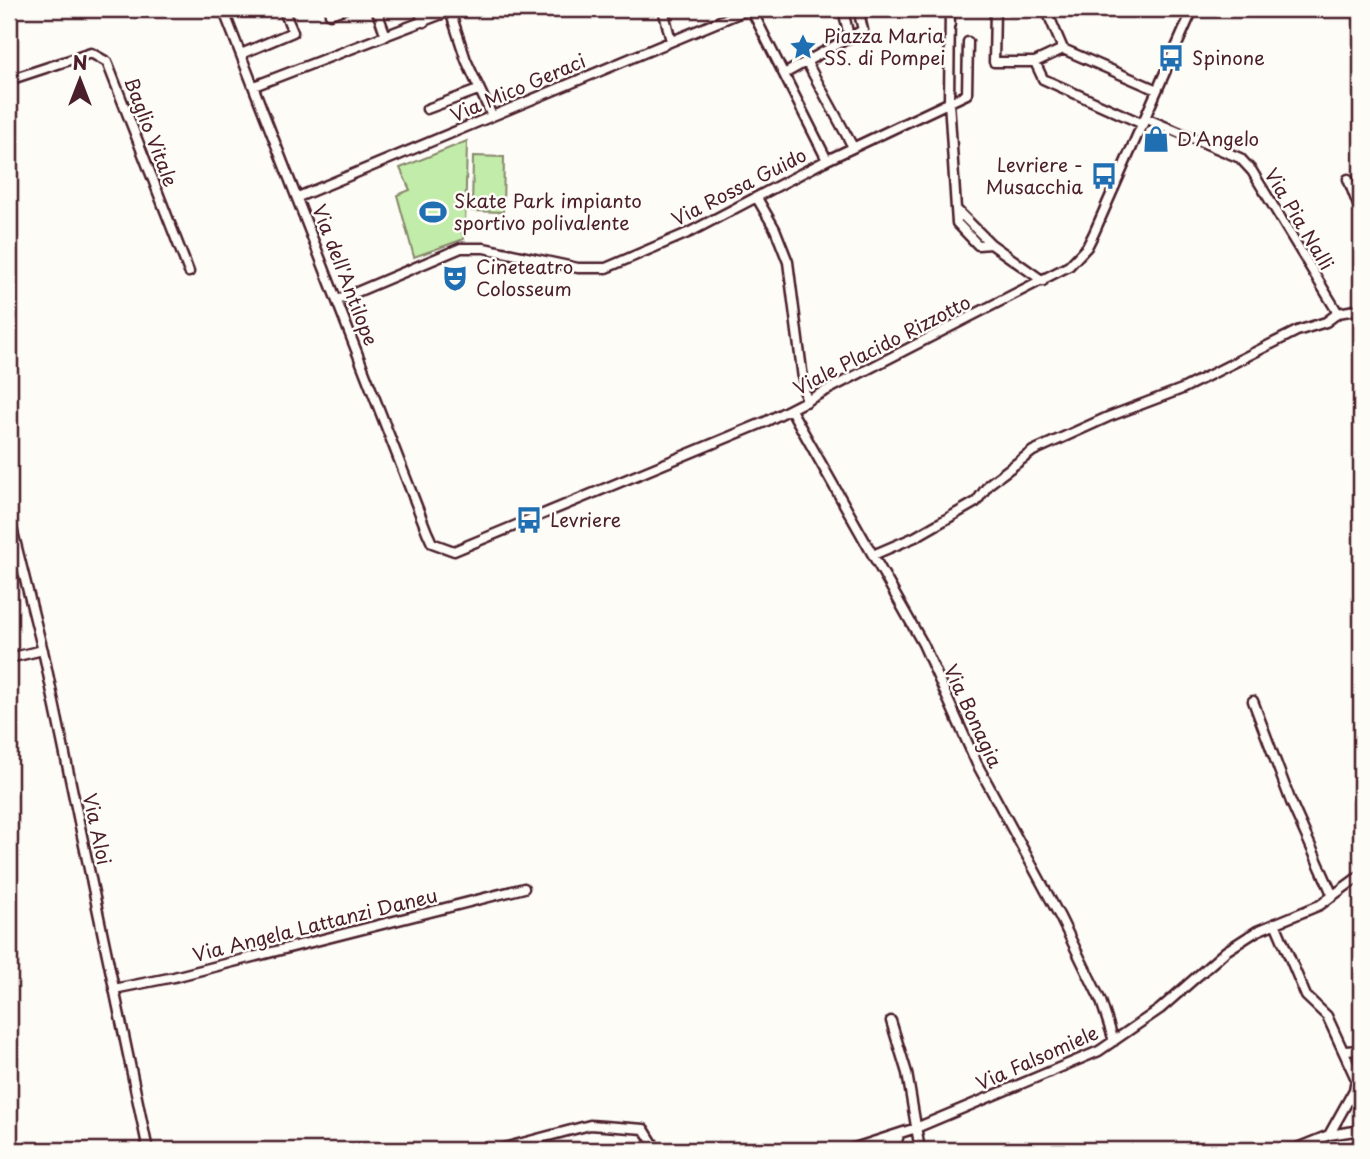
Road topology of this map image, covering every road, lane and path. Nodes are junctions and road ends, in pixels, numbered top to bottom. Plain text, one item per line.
1 (223, 9) edge
2 (284, 9) edge
3 (344, 9) edge
4 (376, 9) edge
5 (418, 9) edge
6 (663, 9) edge
7 (750, 9) edge
8 (843, 9) edge
9 (858, 9) edge
10 (950, 9) edge
11 (995, 9) edge
12 (1046, 9) edge
13 (1193, 9) edge
14 (452, 10) edge
15 (330, 14) dead end
16 (424, 22) junction
17 (386, 36) junction
18 (849, 37) junction
19 (671, 41) junction
20 (968, 42) dead end
21 (1063, 49) junction
22 (241, 54) junction
23 (806, 61) junction
24 (1035, 62) junction
25 (783, 74) junction
26 (9, 80) edge
27 (254, 86) junction
28 (478, 90) junction
29 (1157, 90) junction
30 (949, 101) junction
31 (427, 109) dead end
32 (492, 116) junction
33 (1144, 121) junction
34 (853, 147) junction
35 (827, 160) junction
36 (1348, 178) dead end
37 (298, 197) junction
38 (757, 198) junction
39 (1361, 213) edge
40 (190, 272) dead end
41 (1043, 281) junction
42 (338, 300) junction
43 (1361, 309) edge
44 (1338, 313) junction
45 (806, 401) junction
46 (791, 410) junction
47 (9, 516) edge
48 (441, 549) joint
49 (873, 555) junction
50 (43, 650) junction
51 (9, 658) edge
52 (1254, 701) dead end
53 (1361, 875) edge
54 (524, 888) dead end
55 (1334, 896) junction
56 (1275, 923) junction
57 (114, 989) junction
58 (891, 1021) dead end
59 (1114, 1041) junction
60 (1361, 1050) edge
61 (1345, 1051) junction
62 (916, 1128) junction
63 (1361, 1130) edge
64 (899, 1134) junction
65 (1329, 1135) junction
66 (148, 1150) edge
67 (496, 1150) edge
68 (657, 1150) edge
69 (848, 1150) edge
70 (874, 1150) edge
71 (920, 1150) edge
72 (1276, 1150) edge
73 (1292, 1150) edge

1 - 22 street, Via dell'Antilope
2 - 22 street
3 - 15 street
4 - 17 street
5 - 16 street
6 - 19 street
7 - 19 street, Via Mico Geraci
7 - 25 street
8 - 18 street
9 - 18 street
10 - 30 street
11 - 24 street
12 - 21 street
13 - 29 street, Viale Placido Rizzotto
14 - 16 street
14 - 28 street
16 - 17 street
17 - 27 street
18 - 23 street
19 - 32 street, Via Mico Geraci
20 - 30 street
21 - 24 street
21 - 29 street
22 - 27 street, Via dell'Antilope
23 - 25 street
23 - 34 street
24 - 33 street, Via Pia Nalli
25 - 35 street
26 - 40 street, Baglio Vitale
27 - 37 street, Via dell'Antilope
28 - 31 street
28 - 32 street
29 - 33 street, Viale Placido Rizzotto
30 - 34 street, Via Rossa Guido
30 - 41 street
32 - 37 street, Via Mico Geraci
33 - 41 street, Viale Placido Rizzotto
33 - 44 street, Via Pia Nalli
34 - 35 street, Via Rossa Guido
35 - 38 street, Via Rossa Guido
36 - 39 street
37 - 42 street, Via dell'Antilope
38 - 42 street, Via Rossa Guido
38 - 45 street
41 - 45 street, Viale Placido Rizzotto
42 - 48 street, Via dell'Antilope
43 - 44 street
44 - 49 street
45 - 46 street, Viale Placido Rizzotto
46 - 48 street, Viale Placido Rizzotto
46 - 49 street, Via Bonagia
47 - 50 street, Via Aloi
49 - 59 street, Via Bonagia
50 - 51 street
50 - 57 street, Via Aloi
52 - 55 street
53 - 55 street, Via Falsomiele
54 - 57 street, Via Angela Lattanzi Daneu
55 - 56 street, Via Falsomiele
56 - 59 street, Via Falsomiele
56 - 61 street
57 - 66 street, Via Aloi
58 - 62 street
59 - 62 street, Via Falsomiele
60 - 61 street
61 - 65 street
62 - 64 street, Via Falsomiele
62 - 71 street
63 - 65 street
64 - 69 street, Via Falsomiele
64 - 70 street
65 - 73 street
67 - 68 street
72 - 73 street

